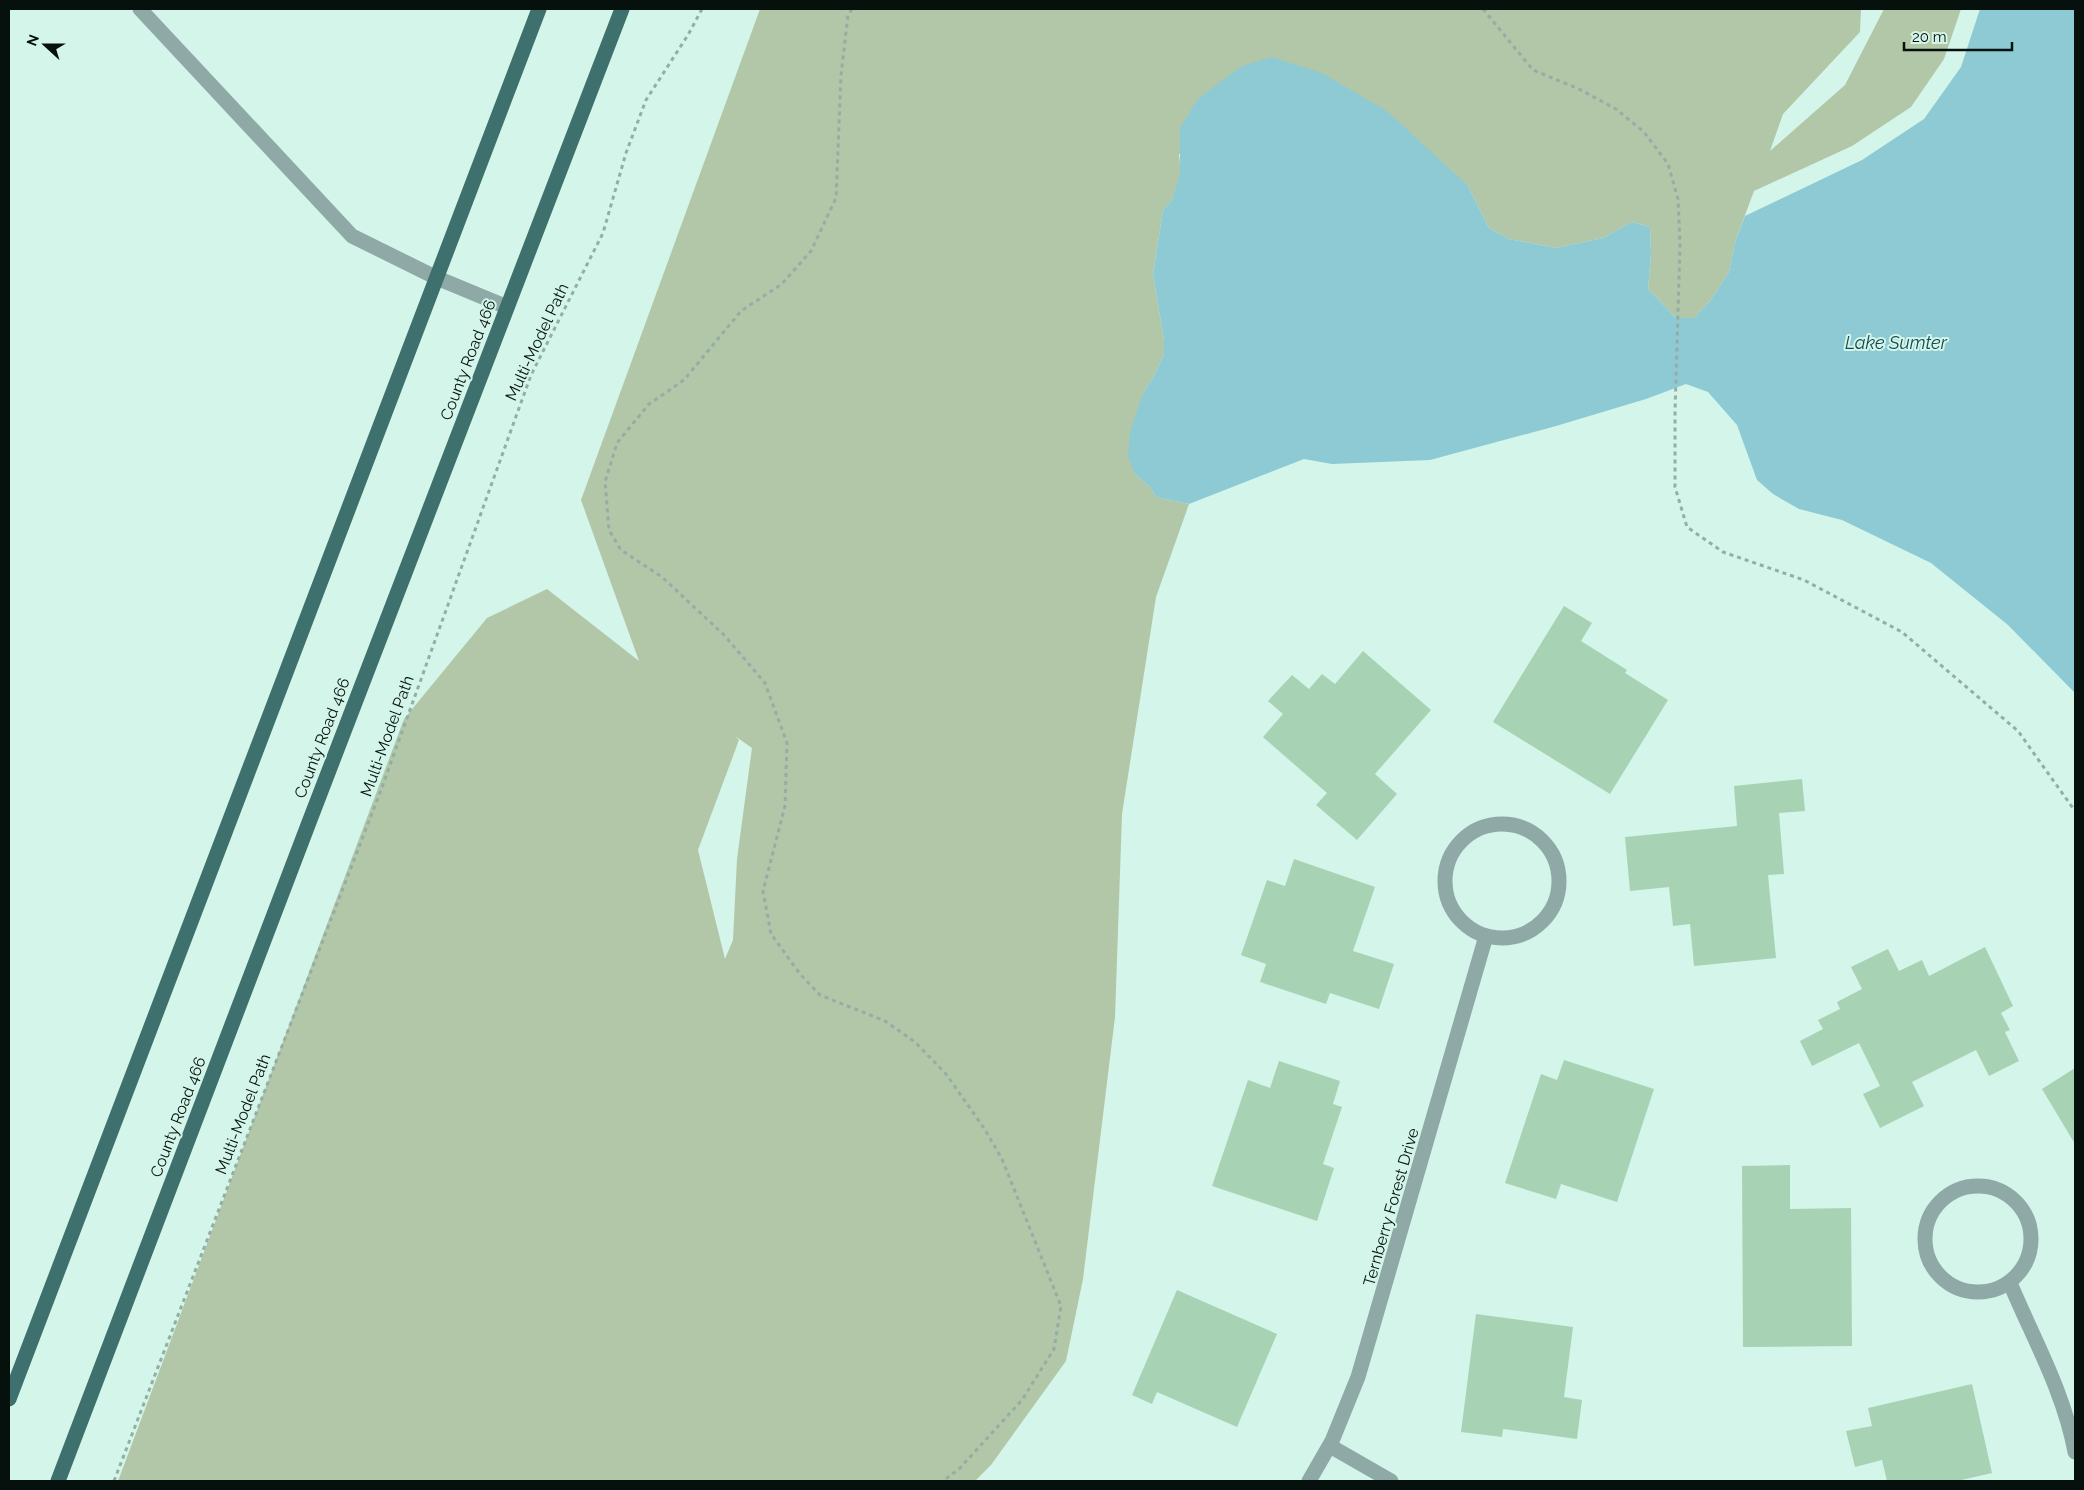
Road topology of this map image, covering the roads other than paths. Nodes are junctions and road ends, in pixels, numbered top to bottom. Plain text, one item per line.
1 (140, 9) edge
2 (539, 9) edge
3 (622, 9) edge
4 (436, 278) junction
5 (507, 307) junction
6 (1486, 936) junction
7 (2010, 1282) junction
8 (9, 1399) edge
9 (1330, 1446) junction
10 (2075, 1452) edge
11 (58, 1481) edge
12 (1309, 1481) edge
13 (1391, 1481) edge

1 - 4 street
2 - 4 main road
3 - 5 main road, County Road 466
4 - 5 street
4 - 8 main road
5 - 11 main road, County Road 466
6 - 6 street
6 - 9 street, Ternberry Forest Drive
7 - 7 street
7 - 10 street
9 - 12 street, Ternberry Forest Drive
9 - 13 street

